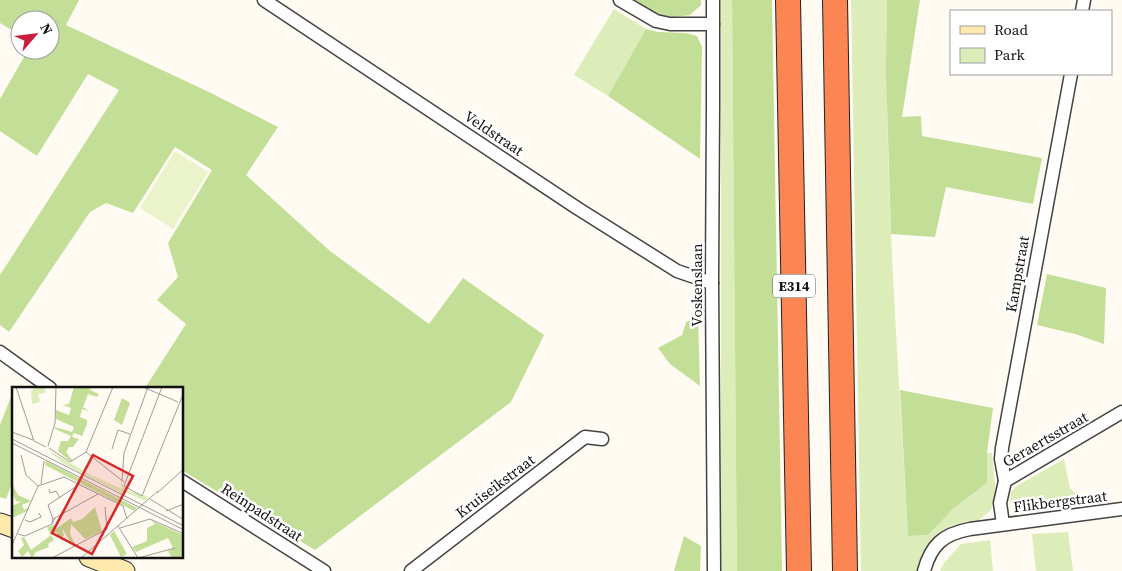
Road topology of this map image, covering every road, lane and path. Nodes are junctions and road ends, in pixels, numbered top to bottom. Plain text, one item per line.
1 (264, 0) edge
2 (620, 0) edge
3 (713, 0) edge
4 (788, 0) edge
5 (835, 0) edge
6 (713, 24) junction
7 (1071, 75) edge
8 (712, 283) junction
9 (0, 352) edge
10 (49, 387) edge
11 (1122, 412) edge
12 (602, 439) dead end
13 (184, 481) edge
14 (1005, 481) junction
15 (1122, 509) edge
16 (0, 523) edge
17 (1003, 524) junction
18 (12, 527) edge
19 (92, 558) edge
20 (125, 571) edge
21 (324, 571) edge
22 (411, 571) edge
23 (714, 571) edge
24 (799, 571) edge
25 (845, 571) edge
26 (924, 571) edge

1 - 8 street, Veldstraat
2 - 6 street
3 - 6 street, Voskenslaan
4 - 24 highway, E314
5 - 25 highway
6 - 8 street, Voskenslaan
7 - 14 street, Kampstraat
8 - 23 street, Voskenslaan
9 - 10 street
11 - 14 street, Geraertsstraat
12 - 22 street, Kruiseikstraat
13 - 21 street, Reinpadstraat
14 - 17 street, Geraertsstraat
15 - 17 street, Flikbergstraat
16 - 18 main road
17 - 26 street
19 - 20 main road

